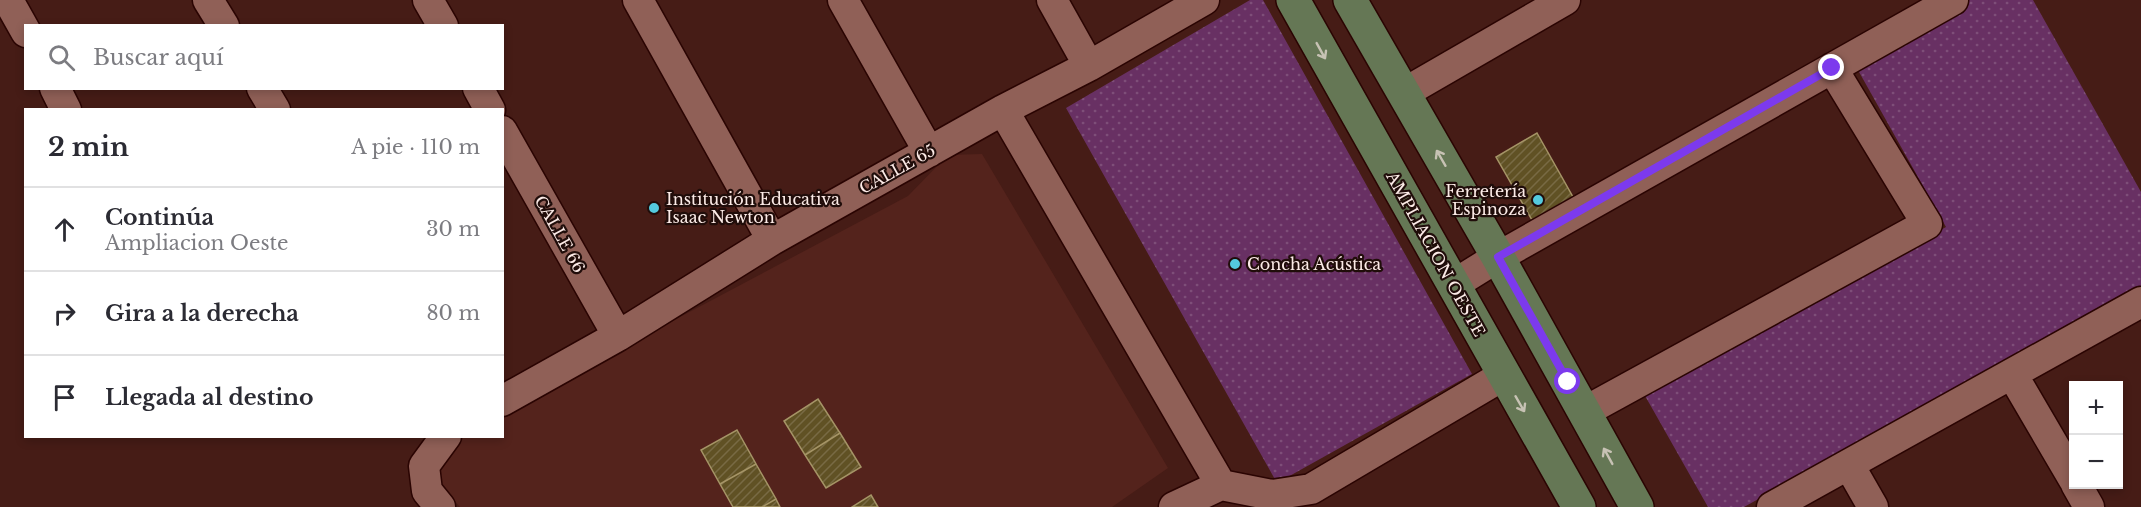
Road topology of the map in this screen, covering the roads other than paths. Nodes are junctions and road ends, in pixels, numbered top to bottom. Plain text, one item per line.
1 (8, 0) edge
2 (208, 0) edge
3 (428, 0) edge
4 (638, 0) edge
5 (843, 0) edge
6 (1052, 0) edge
7 (1204, 0) edge
8 (1293, 0) edge
9 (1350, 0) edge
10 (1565, 0) edge
11 (1938, 4) edge
12 (223, 24) edge
13 (442, 24) edge
14 (24, 28) edge
15 (1089, 66) junction
16 (1832, 68) junction
17 (56, 90) edge
18 (263, 90) edge
19 (479, 90) edge
20 (1404, 93) junction
21 (65, 108) edge
22 (274, 108) edge
23 (489, 108) edge
24 (1003, 110) junction
25 (504, 135) edge
26 (928, 152) junction
27 (772, 240) junction
28 (1498, 257) junction
29 (1453, 285) junction
30 (2141, 303) edge
31 (618, 336) junction
32 (2012, 374) junction
33 (1504, 375) junction
34 (504, 400) edge
35 (1584, 412) junction
36 (445, 438) edge
37 (1849, 465) junction
38 (2069, 473) edge
39 (1221, 485) junction
40 (2079, 489) edge
41 (424, 502) edge
42 (1174, 507) edge
43 (1579, 507) edge
44 (1637, 507) edge
45 (1772, 507) edge
46 (1873, 507) edge
47 (2089, 507) edge

1 - 14 street
2 - 12 street
3 - 13 street
4 - 27 street
5 - 26 street
6 - 15 street
7 - 15 street, CALLE 65
8 -> 29 main road, AMPLIACION OESTE
9 - 20 main road
10 - 20 street
11 - 16 street
15 - 24 street, CALLE 65
16 - 28 street
16 - 35 street
17 - 21 street
18 - 22 street
19 - 23 street
28 -> 20 main road
24 - 26 street, CALLE 65
24 - 39 street
25 - 31 street, CALLE 66
26 - 27 street, CALLE 65
27 - 31 street, CALLE 65
28 - 29 street
28 - 35 main road
29 - 33 main road, AMPLIACION OESTE
30 - 32 street
31 - 34 street, CALLE 65
32 - 37 street
32 - 38 street
33 - 39 street
33 -> 43 main road, AMPLIACION OESTE
44 -> 35 main road
36 - 41 street
37 - 45 street
37 - 46 street
39 - 42 street
40 - 47 street

